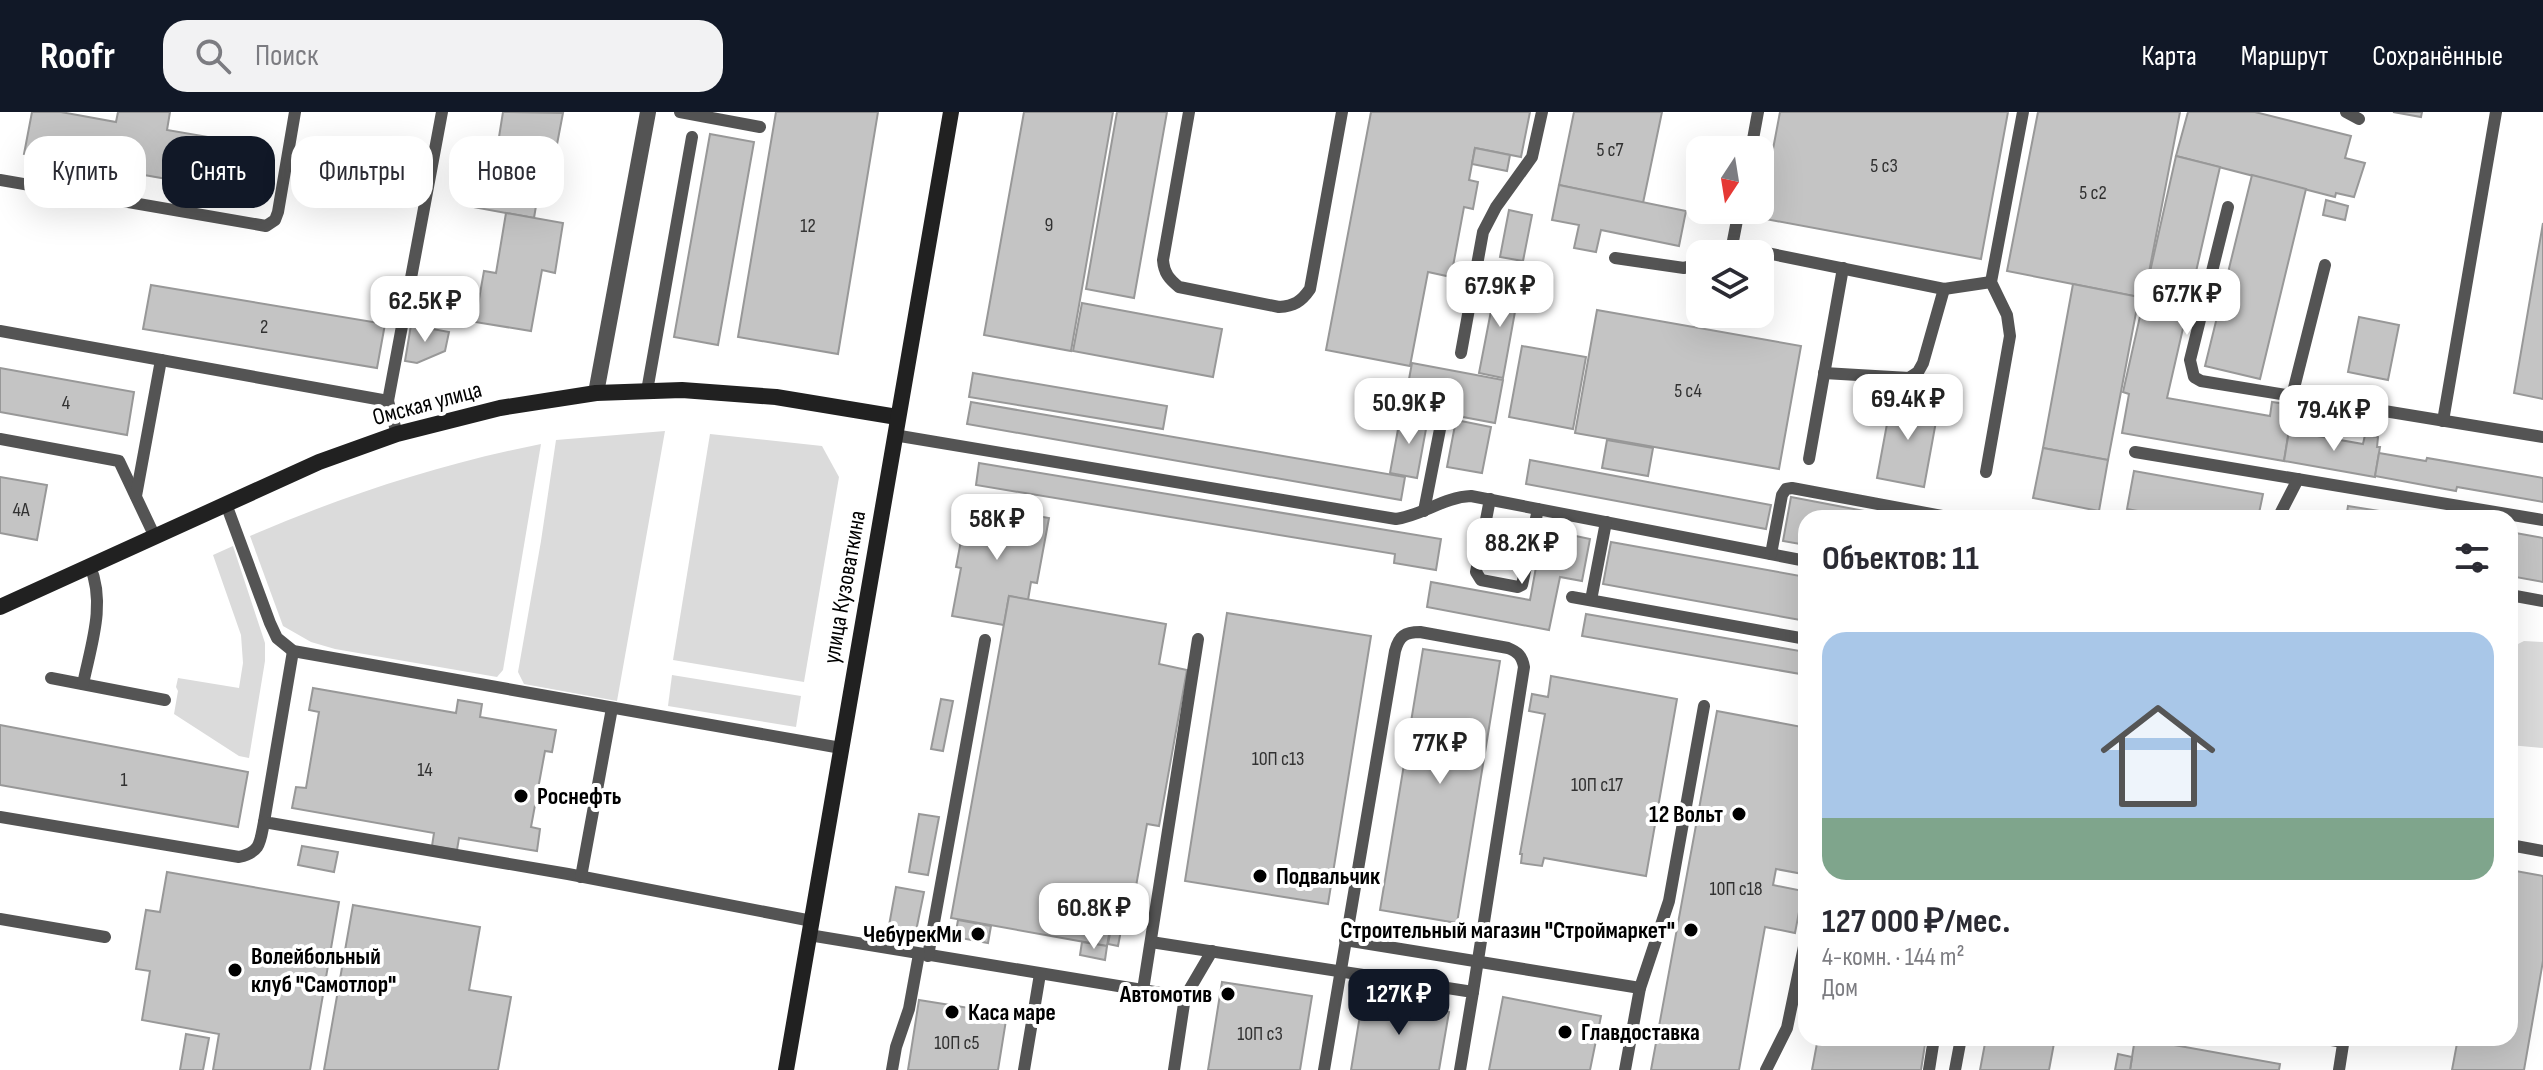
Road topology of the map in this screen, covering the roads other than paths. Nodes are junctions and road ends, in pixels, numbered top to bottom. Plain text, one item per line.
1 (295, 112) edge
2 (442, 112) edge
3 (648, 112) edge
4 (680, 112) edge
5 (951, 112) edge
6 (1189, 112) edge
7 (1342, 112) edge
8 (1542, 112) edge
9 (1758, 112) edge
10 (2023, 112) edge
11 (2346, 112) edge
12 (2496, 112) edge
13 (2359, 119) dead end
14 (760, 127) dead end
15 (1754, 136) edge
16 (692, 137) dead end
17 (0, 180) edge
18 (2228, 207) dead end
19 (1774, 254) edge
20 (1615, 258) dead end
21 (2325, 265) dead end
22 (1686, 267) edge
23 (1843, 268) junction
24 (1991, 282) junction
25 (1944, 289) junction
26 (0, 331) edge
27 (1461, 353) dead end
28 (161, 360) junction
29 (1824, 373) junction
30 (647, 391) junction
31 (596, 393) junction
32 (2292, 396) junction
33 (388, 401) junction
34 (897, 417) junction
35 (2443, 421) junction
36 (1441, 424) dead end
37 (397, 434) junction
38 (894, 435) junction
39 (2543, 437) edge
40 (0, 439) edge
41 (2135, 452) dead end
42 (1809, 459) dead end
43 (119, 461) junction
44 (142, 465) junction
45 (1986, 472) dead end
46 (2298, 479) junction
47 (136, 496) junction
48 (1490, 499) junction
49 (226, 504) junction
50 (1538, 509) junction
51 (1910, 510) edge
52 (2282, 510) edge
53 (2483, 510) edge
54 (1424, 511) junction
55 (2518, 516) edge
56 (2543, 520) edge
57 (1606, 522) junction
58 (155, 537) junction
59 (1771, 554) junction
60 (1798, 559) edge
61 (90, 566) junction
62 (2518, 596) edge
63 (1572, 597) dead end
64 (1591, 600) junction
65 (2543, 601) edge
66 (0, 607) edge
67 (1798, 638) edge
68 (1198, 639) dead end
69 (985, 640) dead end
70 (293, 651) junction
71 (51, 678) dead end
72 (83, 684) junction
73 (165, 700) dead end
74 (1704, 706) dead end
75 (612, 708) junction
76 (841, 748) junction
77 (0, 817) edge
78 (264, 822) junction
79 (2518, 846) edge
80 (2543, 851) edge
81 (581, 877) junction
82 (0, 919) edge
83 (810, 928) junction
84 (105, 937) dead end
85 (1345, 940) junction
86 (1151, 942) junction
87 (1212, 951) junction
88 (923, 955) junction
89 (1478, 961) junction
90 (1340, 971) junction
91 (1040, 974) junction
92 (1798, 975) edge
93 (1640, 988) junction
94 (1143, 990) junction
95 (1473, 992) junction
96 (1185, 997) junction
97 (1933, 1046) edge
98 (1960, 1046) edge
99 (2343, 1046) edge
100 (786, 1070) edge
101 (892, 1070) edge
102 (1024, 1070) edge
103 (1174, 1070) edge
104 (1324, 1070) edge
105 (1460, 1070) edge
106 (1625, 1070) edge
107 (1766, 1070) edge
108 (1929, 1070) edge
109 (1955, 1070) edge
110 (2339, 1070) edge

1 - 17 lane
2 - 33 lane
3 - 31 street
4 - 14 lane
5 - 34 main road, улица Кузоваткина
6 - 7 lane
8 - 27 lane
9 - 15 lane
10 - 24 lane
11 - 13 lane
12 - 35 lane
16 - 30 lane
18 - 32 lane
19 - 23 lane
20 - 22 lane
21 - 32 lane
23 - 25 lane
23 - 29 lane
24 - 25 lane
24 - 45 lane
25 - 29 lane
26 - 28 lane
28 - 33 lane
28 - 44 lane
29 - 42 lane
30 - 31 main road, Омская улица
30 - 34 main road, Омская улица
31 - 37 main road, Омская улица
32 - 35 lane
33 - 37 lane
34 - 38 main road, улица Кузоваткина
35 - 39 lane
36 - 54 lane
37 - 49 main road, Омская улица
38 - 54 lane
38 - 76 main road, улица Кузоваткина
40 - 43 lane
41 - 46 lane
43 - 44 lane
43 - 47 lane
44 - 47 lane
46 - 52 lane
46 - 53 lane
47 - 58 lane
48 - 50 lane
48 - 50 lane
48 - 54 lane
49 - 58 main road, Омская улица
49 - 70 lane
50 - 57 lane
51 - 59 lane
55 - 56 lane
57 - 59 lane
57 - 64 lane
58 - 61 main road, Омская улица
59 - 60 lane
61 - 66 main road, Омская улица
61 - 72 lane
62 - 65 lane
63 - 64 lane
64 - 67 lane
68 - 86 lane
69 - 88 lane
70 - 75 lane
70 - 78 lane
71 - 72 lane
72 - 73 lane
74 - 93 lane
75 - 76 lane
75 - 81 lane
76 - 83 main road, улица Кузоваткина
77 - 78 lane
78 - 81 lane
79 - 80 lane
81 - 83 lane
82 - 84 lane
83 - 88 lane
83 - 100 main road, улица Кузоваткина
85 - 89 lane
85 - 89 lane
85 - 90 lane
86 - 87 lane
86 - 94 lane
87 - 90 lane
87 - 96 lane
88 - 91 lane
88 - 101 lane
89 - 93 lane
89 - 95 lane
90 - 95 lane
90 - 104 lane
91 - 94 lane
91 - 102 lane
92 - 107 lane
93 - 106 lane
94 - 96 lane
95 - 105 lane
96 - 103 lane
97 - 108 lane
98 - 109 lane
99 - 110 lane

